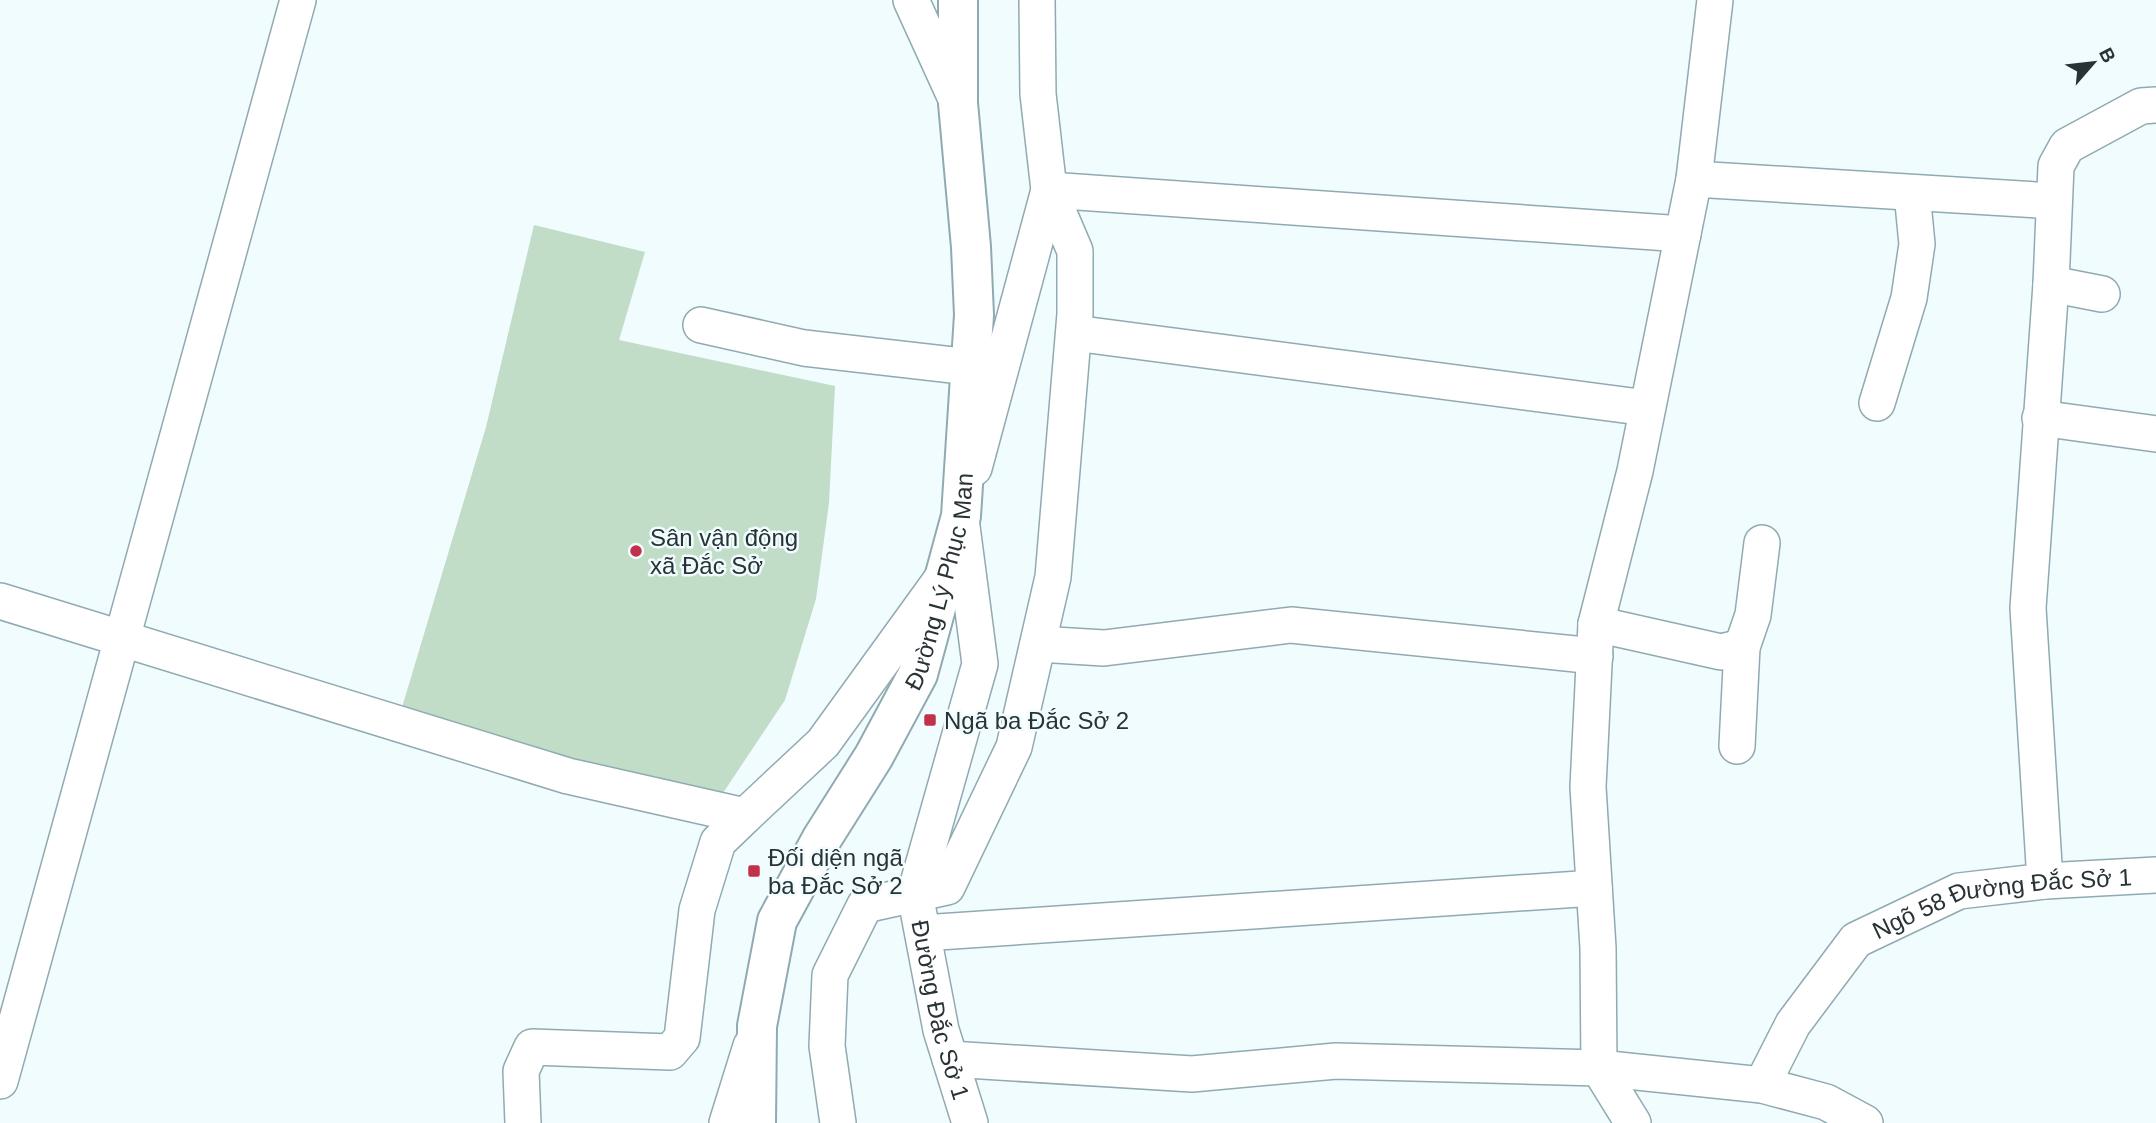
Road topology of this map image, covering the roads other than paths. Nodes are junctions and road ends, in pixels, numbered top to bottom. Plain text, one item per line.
1 (298, 0) edge
2 (911, 0) edge
3 (958, 0) edge
4 (1037, 0) edge
5 (1715, 0) edge
6 (958, 103) junction
7 (2156, 105) edge
8 (1694, 179) junction
9 (1049, 190) junction
10 (1912, 192) junction
11 (2053, 201) junction
12 (1683, 234) junction
13 (2051, 284) junction
14 (2102, 294) dead end
15 (701, 325) dead end
16 (1074, 333) junction
17 (970, 367) junction
18 (1877, 403) dead end
19 (1647, 408) junction
20 (2040, 418) junction
21 (2156, 434) edge
22 (961, 516) junction
23 (1762, 542) dead end
24 (947, 572) junction
25 (0, 601) edge
26 (124, 639) junction
27 (1595, 640) junction
28 (1038, 644) junction
29 (1742, 647) junction
30 (1737, 746) dead end
31 (746, 816) junction
32 (2156, 875) edge
33 (2045, 881) junction
34 (1594, 888) junction
35 (915, 894) junction
36 (923, 933) junction
37 (757, 1026) junction
38 (950, 1059) junction
39 (1599, 1068) junction
40 (0, 1082) edge
41 (1762, 1085) junction
42 (523, 1123) edge
43 (727, 1123) edge
44 (756, 1123) edge
45 (838, 1123) edge
46 (970, 1123) edge
47 (1633, 1123) edge
48 (1866, 1123) edge

1 - 26 street
2 - 6 street
3 - 6 main road, Đường Lý Phục Man
4 - 9 street
5 - 8 street
6 - 17 main road, Đường Lý Phục Man
7 - 11 street
8 - 10 street
8 - 12 street
9 - 12 street
9 - 16 street
9 - 22 street
10 - 11 street
10 - 18 street
11 - 13 street
12 - 19 street
13 - 14 street
13 - 20 street
15 - 17 street
16 - 19 street
16 - 28 street
17 - 22 main road, Đường Lý Phục Man
19 - 27 street
20 - 21 street
20 - 33 street
22 - 24 main road, Đường Lý Phục Man
22 - 35 street
23 - 29 street
24 - 31 street
24 - 37 main road, Đường Lý Phục Man
25 - 26 street
26 - 31 street
26 - 40 street
27 - 28 street
27 - 29 street
27 - 34 street
28 - 35 street
29 - 30 street
31 - 42 street
32 - 33 street, Ngõ 58 Đường Đắc Sở 1
33 - 41 street, Ngõ 58 Đường Đắc Sở 1
34 - 36 street
34 - 39 street
35 - 36 street, Đường Đắc Sở 1
35 - 45 street
36 - 38 street, Đường Đắc Sở 1
37 - 43 street
37 - 44 main road, Đường Lý Phục Man
38 - 39 street
38 - 46 street, Đường Đắc Sở 1
39 - 41 street
39 - 47 street
41 - 48 street

